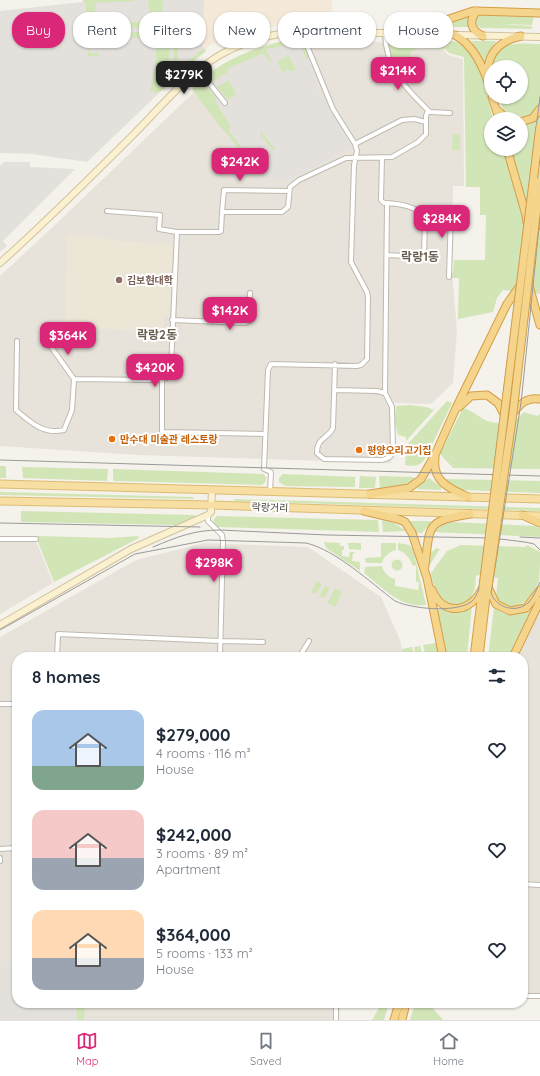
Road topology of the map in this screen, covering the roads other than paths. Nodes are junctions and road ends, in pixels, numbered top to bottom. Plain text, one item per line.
1 (477, 11) junction
2 (540, 12) edge
3 (453, 18) edge
4 (278, 34) edge
5 (455, 35) joint
6 (483, 36) junction
7 (521, 36) junction
8 (540, 37) edge
9 (308, 48) edge
10 (386, 48) edge
11 (490, 60) edge
12 (199, 70) junction
13 (484, 72) edge
14 (225, 103) dead end
15 (494, 104) edge
16 (495, 107) junction
17 (540, 109) edge
18 (428, 110) junction
19 (497, 112) edge
20 (499, 112) edge
21 (450, 113) dead end
22 (528, 120) edge
23 (426, 122) junction
24 (540, 126) edge
25 (355, 144) junction
26 (509, 156) edge
27 (356, 157) junction
28 (382, 158) junction
29 (540, 181) edge
30 (289, 191) junction
31 (387, 203) junction
32 (107, 211) dead end
33 (222, 212) junction
34 (422, 214) junction
35 (540, 216) edge
36 (177, 232) junction
37 (530, 237) junction
38 (387, 255) junction
39 (0, 263) edge
40 (449, 277) dead end
41 (525, 282) junction
42 (250, 293) dead end
43 (172, 320) junction
44 (540, 325) edge
45 (17, 341) dead end
46 (49, 344) dead end
47 (335, 364) junction
48 (74, 379) junction
49 (162, 380) junction
50 (335, 390) junction
51 (385, 393) junction
52 (540, 398) edge
53 (459, 406) junction
54 (513, 413) junction
55 (505, 416) junction
56 (265, 434) junction
57 (435, 455) junction
58 (0, 484) edge
59 (212, 490) junction
60 (270, 492) junction
61 (370, 494) junction
62 (468, 497) junction
63 (540, 499) edge
64 (0, 501) edge
65 (212, 505) junction
66 (364, 511) junction
67 (470, 514) junction
68 (208, 515) junction
69 (522, 515) junction
70 (540, 516) edge
71 (540, 523) edge
72 (0, 539) edge
73 (36, 539) dead end
74 (425, 568) junction
75 (428, 578) junction
76 (485, 587) junction
77 (540, 590) edge
78 (540, 601) edge
79 (0, 625) edge
80 (309, 641) dead end
81 (220, 642) junction
82 (263, 642) dead end
83 (57, 652) edge
84 (220, 652) edge
85 (302, 652) edge
86 (442, 652) edge
87 (475, 652) edge
88 (479, 652) edge
89 (515, 652) edge
90 (0, 704) edge
91 (12, 704) edge
92 (12, 848) edge
93 (0, 849) edge
94 (528, 884) edge
95 (540, 885) edge
96 (528, 996) edge
97 (540, 996) edge
98 (336, 1008) edge
99 (398, 1008) edge
100 (405, 1008) edge
101 (336, 1020) edge
102 (394, 1020) edge
103 (402, 1020) edge

1 - 2 highway
1 - 3 highway
1 - 6 highway
4 - 12 main road
5 - 6 main road
5 - 13 highway
6 - 7 main road
7 - 8 main road
7 - 11 highway
9 - 25 street
10 - 18 street
12 - 14 street
12 - 39 main road
15 - 16 highway
16 - 19 highway
16 - 20 highway
17 - 22 highway
18 - 21 street
18 - 23 street
23 - 25 street
23 - 28 street
24 - 37 highway, bridge
25 - 27 street
26 - 37 highway, bridge
27 - 28 street
27 - 30 street
27 - 47 street
28 - 31 street
29 - 37 highway, bridge
30 - 33 street
30 - 33 street
31 - 34 street
31 - 38 street
32 - 36 street
33 - 36 street
34 - 38 street
34 - 40 street
35 - 37 highway, bridge
36 - 43 street
37 - 41 highway, bridge
38 - 51 street
41 - 44 highway
41 - 53 highway
41 - 54 highway, bridge
41 - 55 highway, bridge
42 - 43 street
43 - 49 street
45 - 48 street
46 - 48 street
47 - 50 street
47 - 56 street
48 - 49 street
49 - 56 street
50 - 51 street
50 - 51 street
52 - 54 highway
53 - 55 highway
53 - 57 highway
54 - 76 highway, bridge
55 - 76 highway, bridge
56 - 60 street
57 - 61 highway
57 - 62 highway
58 - 59 main road, 락랑거리
59 - 60 main road, 락랑거리
59 - 65 main road
60 - 61 main road, 락랑거리
61 - 62 main road, 락랑거리
62 - 63 main road, 락랑거리
64 - 65 main road, 락랑거리
65 - 66 main road, 락랑거리
65 - 68 main road
66 - 67 main road, 락랑거리
66 - 74 highway
67 - 69 main road, 락랑거리
67 - 74 highway
68 - 79 main road
68 - 81 street
69 - 70 main road, 락랑거리
69 - 71 highway
72 - 73 street
74 - 75 highway
75 - 76 highway
75 - 86 highway
76 - 77 highway
76 - 87 highway
76 - 88 highway
78 - 89 highway
80 - 85 street
81 - 82 street
81 - 83 street
81 - 84 street
90 - 91 street
92 - 93 street
94 - 95 street
96 - 97 street
98 - 101 street
99 - 102 highway
100 - 103 highway

